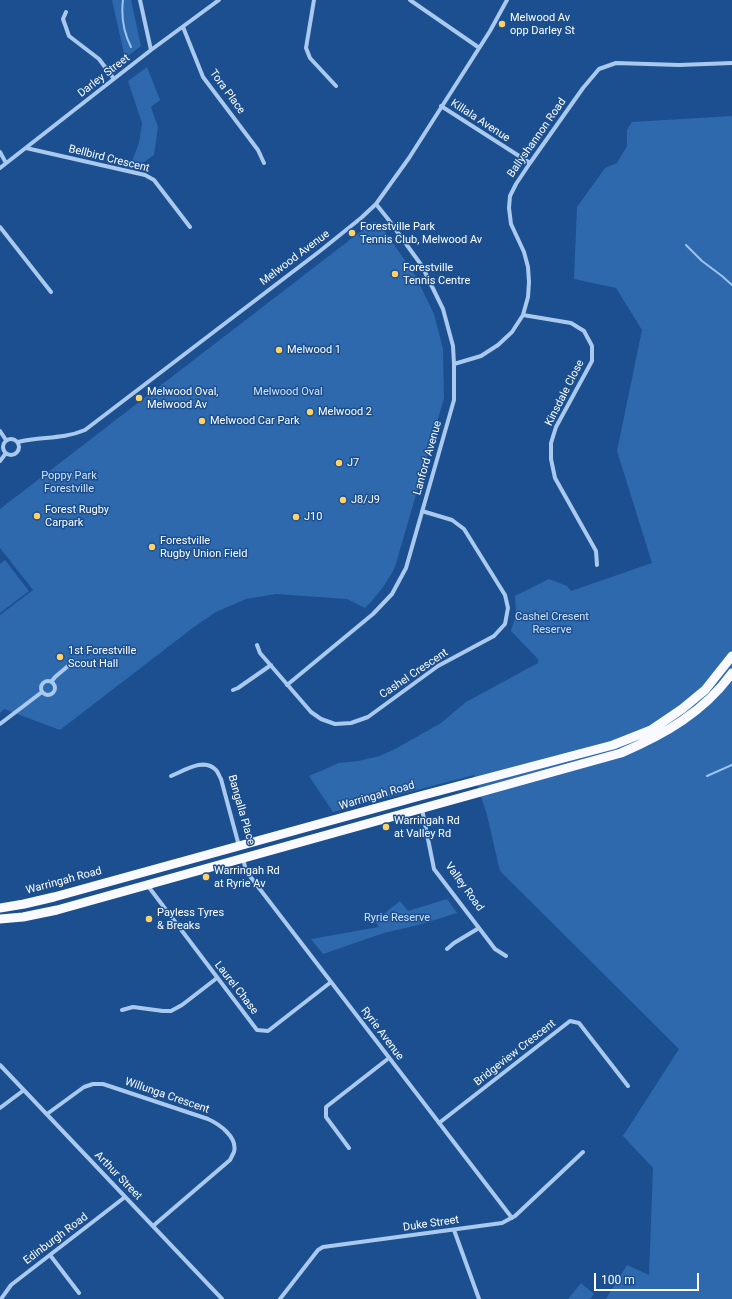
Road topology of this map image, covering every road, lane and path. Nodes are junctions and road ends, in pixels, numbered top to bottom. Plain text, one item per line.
1 (140, 0) edge
2 (219, 0) edge
3 (314, 0) edge
4 (410, 0) edge
5 (507, 0) edge
6 (66, 12) dead end
7 (183, 27) junction
8 (478, 47) junction
9 (151, 50) junction
10 (732, 63) edge
11 (114, 79) junction
12 (336, 86) dead end
13 (441, 106) junction
14 (26, 148) junction
15 (0, 152) edge
16 (6, 163) junction
17 (264, 163) dead end
18 (530, 163) junction
19 (0, 168) edge
20 (376, 204) junction
21 (0, 227) edge
22 (190, 227) dead end
23 (51, 292) dead end
24 (523, 315) junction
25 (454, 364) junction
26 (0, 431) edge
27 (6, 440) junction
28 (18, 442) junction
29 (6, 453) junction
30 (0, 461) edge
31 (422, 511) junction
32 (597, 565) dead end
33 (257, 645) dead end
34 (732, 656) edge
35 (74, 661) dead end
36 (271, 666) junction
37 (732, 672) edge
38 (52, 681) junction
39 (287, 685) junction
40 (233, 690) dead end
41 (42, 692) junction
42 (0, 724) edge
43 (171, 776) dead end
44 (420, 796) junction
45 (422, 809) junction
46 (239, 846) junction
47 (243, 858) junction
48 (146, 884) junction
49 (0, 908) edge
50 (0, 919) edge
51 (479, 928) junction
52 (447, 950) dead end
53 (506, 956) dead end
54 (217, 978) junction
55 (331, 982) junction
56 (122, 1010) dead end
57 (389, 1058) junction
58 (0, 1065) edge
59 (628, 1086) dead end
60 (24, 1090) junction
61 (0, 1108) edge
62 (47, 1114) junction
63 (439, 1123) junction
64 (349, 1148) dead end
65 (583, 1152) dead end
66 (125, 1197) junction
67 (512, 1218) junction
68 (153, 1226) junction
69 (454, 1230) junction
70 (50, 1255) junction
71 (79, 1293) dead end
72 (1, 1299) edge
73 (222, 1299) edge
74 (280, 1299) edge
75 (479, 1299) edge

1 - 9 street
2 - 7 street, Darley Street
3 - 12 street
4 - 8 street
5 - 8 street, Melwood Avenue
6 - 11 street
7 - 9 street, Darley Street
7 - 17 street, Tora Place
8 - 13 street, Melwood Avenue
9 - 11 street, Darley Street
10 - 18 street, Ballyshannon Road
11 - 14 street, Darley Street
13 - 18 street, Killala Avenue
13 - 20 street, Melwood Avenue
14 - 16 street, Darley Street
14 - 22 street, Bellbird Crescent
15 - 16 street
16 - 19 street, Darley Street
18 - 24 street, Ballyshannon Road
20 - 25 street, Lanford Avenue
20 - 28 street, Melwood Avenue
21 - 23 street
24 - 25 street, Ballyshannon Road
24 - 32 street, Kinsdale Close
25 - 31 street, Lanford Avenue
26 - 27 street
27 - 28 street
27 - 29 street
28 - 29 street
29 - 30 street
31 - 39 street, Lanford Avenue
31 - 39 street, Cashel Crescent
33 - 36 street, Cashel Crescent
34 - 44 highway, Warringah Road
35 - 38 street
36 - 39 street, Cashel Crescent
36 - 40 street
37 - 45 highway
38 - 41 street
38 - 41 street
41 - 42 street
43 - 46 street, Bangalla Place
44 - 45 highway, Valley Road
44 - 46 highway, Warringah Road
45 - 47 highway
45 - 51 street, Valley Road
46 - 47 highway, Bangalla Place
46 - 49 highway, Warringah Road
47 - 48 highway
47 - 55 street, Ryrie Avenue
48 - 50 highway
48 - 54 street, Laurel Chase
51 - 52 street
51 - 53 street, Valley Road
54 - 55 street, Laurel Chase
54 - 56 street
55 - 57 street, Ryrie Avenue
57 - 63 street, Ryrie Avenue
57 - 64 street
58 - 60 street, Arthur Street
59 - 63 street, Bridgeview Crescent
60 - 61 street
60 - 62 street, Arthur Street
62 - 66 street, Arthur Street
62 - 68 street, Willunga Crescent
63 - 67 street, Ryrie Avenue
65 - 67 street, Duke Street
66 - 68 street, Arthur Street
66 - 70 street, Edinburgh Road
67 - 69 street, Duke Street
68 - 73 street, Arthur Street
69 - 74 street, Duke Street
69 - 75 street
70 - 71 street
70 - 72 street, Edinburgh Road

